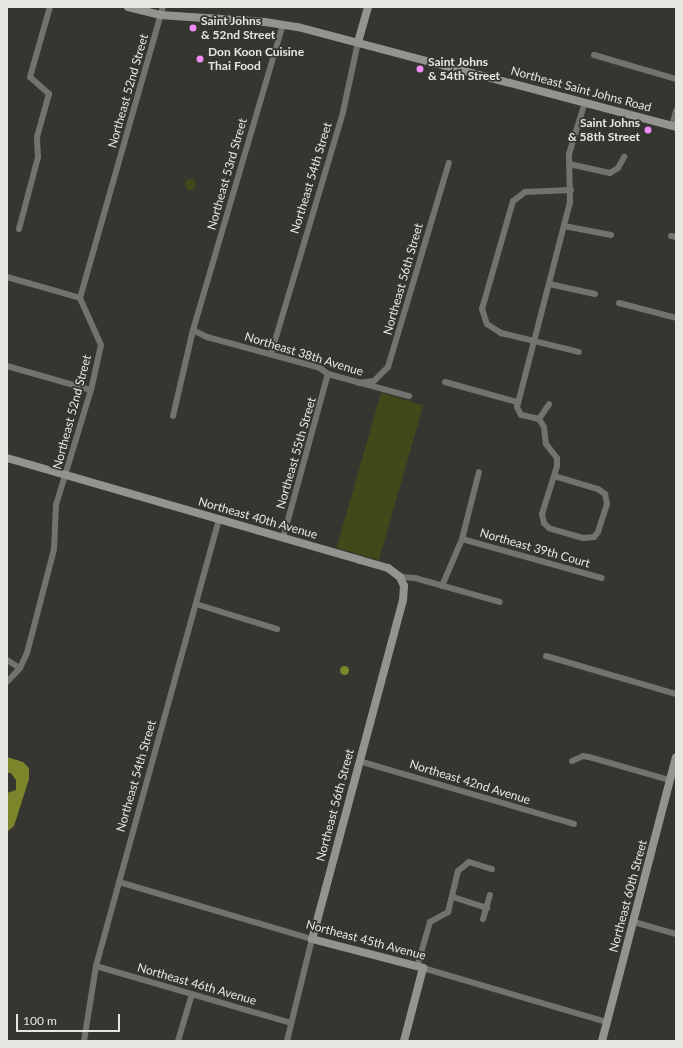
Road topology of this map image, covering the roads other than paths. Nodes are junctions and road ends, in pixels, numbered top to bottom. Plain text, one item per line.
1 (50, 7) edge
2 (128, 7) edge
3 (368, 7) edge
4 (162, 11) edge
5 (283, 24) junction
6 (358, 42) junction
7 (594, 55) dead end
8 (676, 79) edge
9 (585, 102) junction
10 (676, 111) edge
11 (674, 127) edge
12 (624, 158) dead end
13 (449, 163) dead end
14 (569, 164) junction
15 (571, 190) junction
16 (564, 226) junction
17 (19, 228) dead end
18 (611, 235) dead end
19 (7, 277) edge
20 (549, 284) junction
21 (595, 294) dead end
22 (80, 298) junction
23 (619, 303) dead end
24 (676, 318) edge
25 (193, 330) junction
26 (535, 340) junction
27 (579, 352) dead end
28 (271, 354) junction
29 (7, 366) edge
30 (328, 374) junction
31 (445, 382) dead end
32 (358, 383) junction
33 (91, 390) junction
34 (409, 396) dead end
35 (517, 402) junction
36 (549, 404) dead end
37 (173, 416) dead end
38 (539, 419) junction
39 (7, 458) edge
40 (479, 472) dead end
41 (66, 476) junction
42 (554, 476) junction
43 (219, 520) junction
44 (283, 538) junction
45 (462, 539) junction
46 (400, 576) junction
47 (602, 578) dead end
48 (442, 586) junction
49 (500, 602) dead end
50 (196, 604) junction
51 (277, 629) dead end
52 (546, 656) dead end
53 (7, 660) edge
54 (20, 668) junction
55 (7, 682) edge
56 (676, 694) edge
57 (676, 756) edge
58 (360, 761) junction
59 (572, 761) dead end
60 (670, 780) junction
61 (574, 824) dead end
62 (492, 869) dead end
63 (118, 882) junction
64 (490, 896) dead end
65 (453, 897) junction
66 (487, 908) junction
67 (483, 919) dead end
68 (634, 922) junction
69 (676, 934) edge
70 (312, 939) junction
71 (96, 966) junction
72 (420, 967) junction
73 (192, 994) junction
74 (607, 1022) junction
75 (292, 1024) junction
76 (84, 1041) edge
77 (178, 1041) edge
78 (287, 1041) edge
79 (404, 1041) edge
80 (602, 1041) edge

1 - 17 street
2 - 4 street, Northeast Saint Johns Road
3 - 6 street, Northeast 54th Street
4 - 5 street, Northeast Saint Johns Road
4 - 22 street, Northeast 52nd Street
5 - 6 street, Northeast Saint Johns Road
5 - 25 street, Northeast 53rd Street
6 - 9 street, Northeast Saint Johns Road
6 - 28 street, Northeast 54th Street
7 - 8 street
9 - 11 street, Northeast Saint Johns Road
9 - 14 street
10 - 11 street
12 - 14 street
13 - 32 street, Northeast 56th Street
14 - 15 street
15 - 16 street
15 - 26 street
16 - 18 street
16 - 20 street
19 - 22 street
20 - 21 street
20 - 26 street
22 - 33 street, Northeast 52nd Street
23 - 24 street
25 - 28 street, Northeast 38th Avenue
25 - 37 street, Northeast 53rd Street
26 - 27 street
26 - 35 street
28 - 30 street, Northeast 38th Avenue
29 - 33 street
30 - 32 street, Northeast 38th Avenue
30 - 44 street, Northeast 55th Street
31 - 35 street
32 - 34 street, Northeast 38th Avenue
33 - 41 street, Northeast 52nd Street
35 - 38 street
36 - 38 street
38 - 42 street
39 - 41 street, Northeast 40th Avenue
40 - 45 street
41 - 43 street, Northeast 40th Avenue
41 - 54 street, Northeast 52nd Street
42 - 42 street
43 - 44 street, Northeast 40th Avenue
43 - 50 street, Northeast 54th Street
44 - 46 street, Northeast 40th Avenue
45 - 47 street, Northeast 39th Court
45 - 48 street
46 - 48 street, Northeast 40th Avenue
46 - 58 street, Northeast 56th Street
48 - 49 street, Northeast 40th Avenue
50 - 51 street
50 - 63 street, Northeast 54th Street
52 - 56 street
53 - 54 street
54 - 55 street, Northeast 52nd Street
57 - 60 street, Northeast 60th Street
58 - 61 street, Northeast 42nd Avenue
58 - 70 street, Northeast 56th Street
59 - 60 street
60 - 68 street, Northeast 60th Street
62 - 65 street
63 - 70 street, Northeast 45th Avenue
63 - 71 street, Northeast 54th Street
64 - 66 street
65 - 66 street
65 - 72 street
66 - 67 street
68 - 69 street
68 - 74 street, Northeast 60th Street
70 - 72 street, Northeast 45th Avenue
70 - 75 street, Northeast 56th Street
71 - 73 street, Northeast 46th Avenue
71 - 76 street, Northeast 54th Street
72 - 74 street, Northeast 45th Avenue
72 - 79 street
73 - 75 street, Northeast 46th Avenue
73 - 77 street
74 - 80 street, Northeast 60th Street
75 - 78 street, Northeast 56th Street

